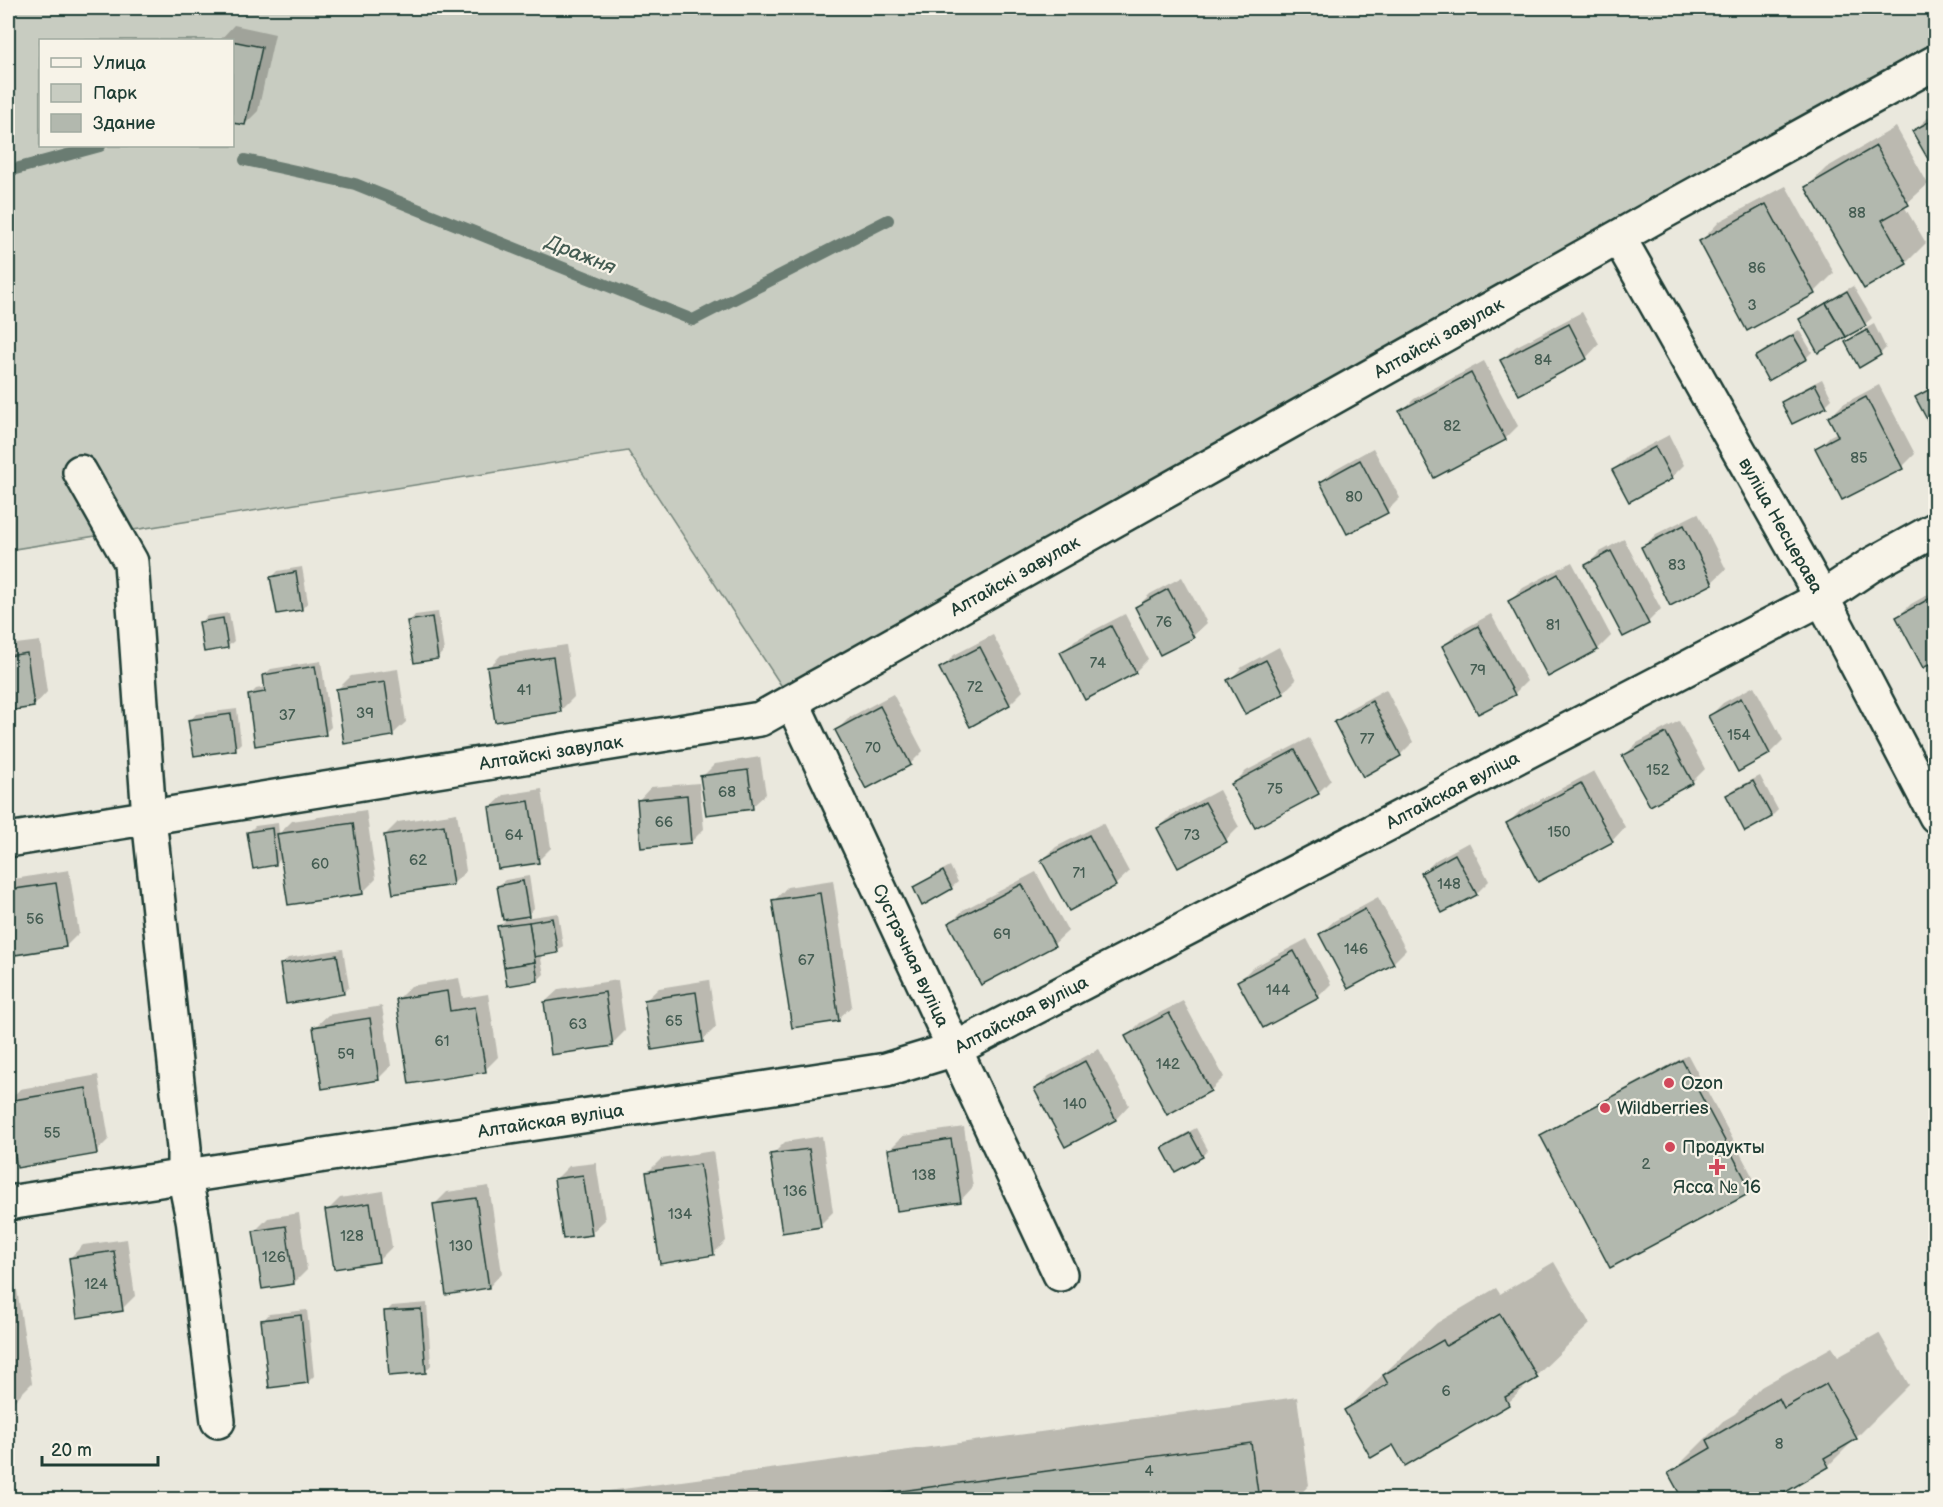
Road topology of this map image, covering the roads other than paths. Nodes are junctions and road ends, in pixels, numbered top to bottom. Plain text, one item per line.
1 (1935, 62) edge
2 (1619, 238) junction
3 (80, 472) dead end
4 (1935, 529) edge
5 (1822, 598) junction
6 (792, 702) junction
7 (1935, 816) edge
8 (149, 817) junction
9 (8, 840) edge
10 (955, 1048) junction
11 (184, 1175) junction
12 (8, 1203) edge
13 (1060, 1274) dead end
14 (218, 1421) dead end

1 - 2 street, Алтайскі завулак
2 - 5 street, вуліца Несцерава
2 - 6 street, Алтайскі завулак
3 - 8 street
4 - 5 street, Алтайская вуліца
5 - 7 street, вуліца Несцерава
5 - 10 street, Алтайская вуліца
6 - 8 street, Алтайскі завулак
6 - 10 street, Сустрэчная вуліца
8 - 9 street, Алтайскі завулак
8 - 11 street
10 - 11 street, Алтайская вуліца
10 - 13 street, Сустрэчная вуліца
11 - 12 street, Алтайская вуліца
11 - 14 street

